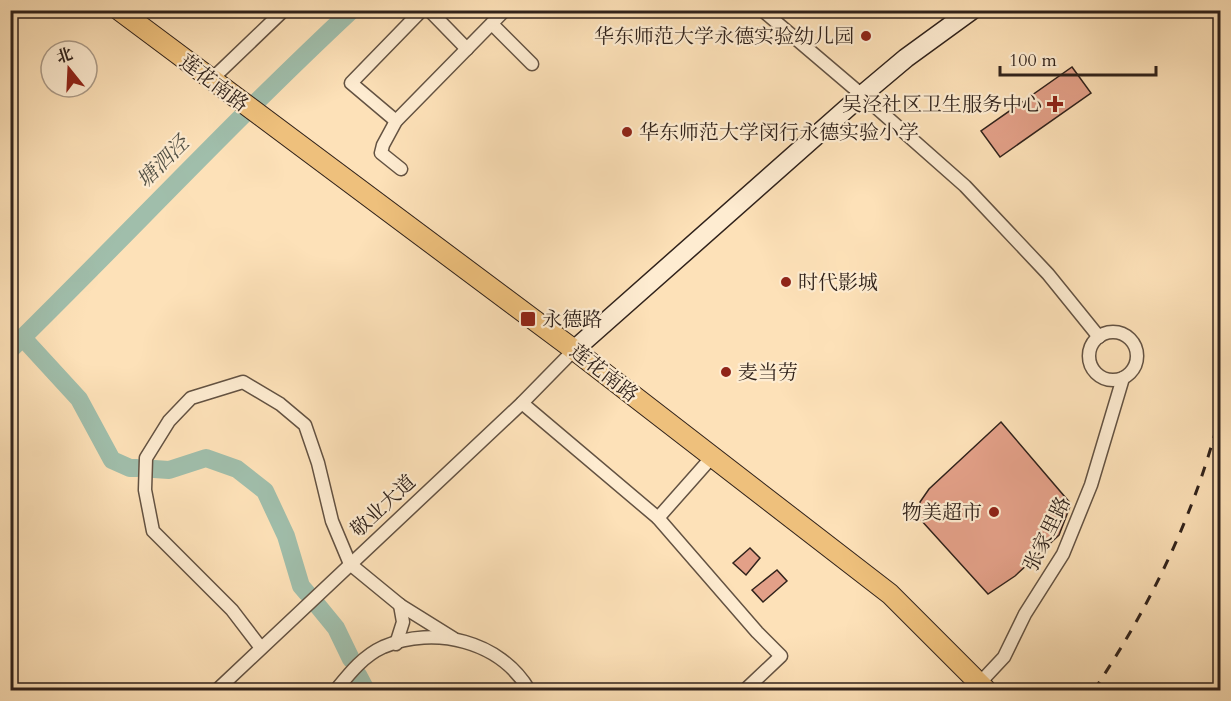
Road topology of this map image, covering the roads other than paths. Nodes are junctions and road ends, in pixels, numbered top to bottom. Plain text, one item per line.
1 (119, 10) edge
2 (284, 10) edge
3 (422, 10) edge
4 (429, 10) edge
5 (505, 10) edge
6 (762, 10) edge
7 (972, 10) edge
8 (492, 24) junction
9 (467, 49) junction
10 (532, 64) dead end
11 (219, 86) junction
12 (862, 95) junction
13 (396, 121) junction
14 (401, 169) dead end
15 (1098, 337) junction
16 (574, 350) junction
17 (1123, 378) junction
18 (522, 403) junction
19 (712, 457) junction
20 (658, 518) junction
21 (350, 564) junction
22 (400, 605) junction
23 (453, 638) junction
24 (396, 644) junction
25 (261, 648) junction
26 (979, 688) edge
27 (217, 690) edge
28 (336, 690) edge
29 (529, 690) edge
30 (746, 690) edge

1 - 11 main road, 莲花南路
2 - 11 street
3 - 13 street
4 - 9 street
5 - 8 street
6 - 12 street
7 - 12 street
8 - 9 street
8 - 10 street
9 - 13 street
11 - 16 main road, 莲花南路
12 - 15 street
12 - 16 street
13 - 14 street
15 - 17 street
15 - 17 street
16 - 18 street, 敬业大道
16 - 19 main road, 莲花南路
17 - 26 street, 张家里路
18 - 20 street
18 - 21 street, 敬业大道
19 - 20 street
19 - 26 main road, 莲花南路
20 - 30 street
21 - 22 street
21 - 25 street, 敬业大道
21 - 25 street
22 - 23 street
22 - 24 street
23 - 24 street
23 - 29 street
24 - 28 street
25 - 27 street, 敬业大道

